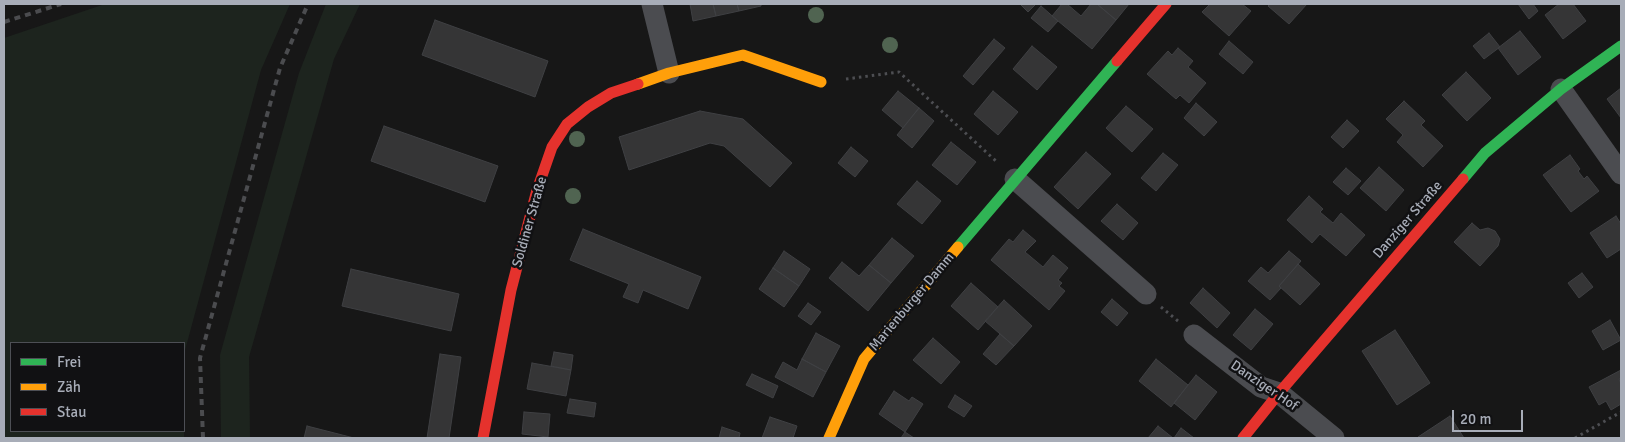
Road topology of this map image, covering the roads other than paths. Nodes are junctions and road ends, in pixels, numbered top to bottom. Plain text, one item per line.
1 (652, 4) edge
2 (1166, 4) edge
3 (1621, 46) edge
4 (669, 73) junction
5 (821, 82) road end
6 (1561, 89) junction
7 (1621, 174) edge
8 (1014, 179) junction
9 (1146, 294) road end
10 (1194, 335) road end
11 (1279, 393) junction
12 (484, 438) edge
13 (829, 438) edge
14 (1243, 438) edge
15 (1334, 438) edge

1 - 4 street
2 - 8 street, Marienburger Damm
3 - 6 street, Danziger Straße
4 - 5 street, Soldiner Straße
4 - 12 street, Soldiner Straße
6 - 7 street
6 - 11 street, Danziger Straße
8 - 9 street
8 - 13 street, Marienburger Damm
10 - 11 street, Danziger Hof
11 - 14 street, Danziger Straße
11 - 15 street, Danziger Hof

